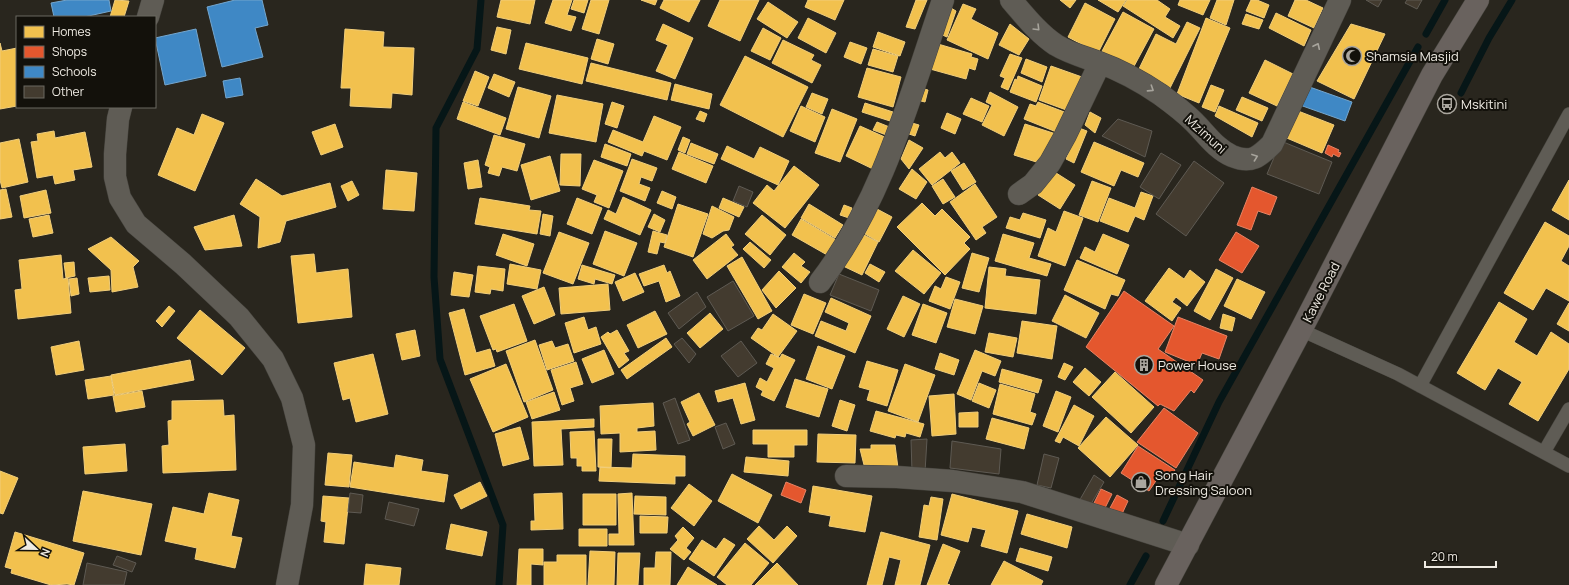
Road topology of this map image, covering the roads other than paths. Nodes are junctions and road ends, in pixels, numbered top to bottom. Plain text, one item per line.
1 (153, 0) edge
2 (943, 0) edge
3 (1011, 0) edge
4 (1340, 0) edge
5 (1478, 0) edge
6 (148, 16) edge
7 (1100, 63) junction
8 (121, 108) edge
9 (1569, 114) edge
10 (1019, 194) dead end
11 (820, 282) dead end
12 (1301, 330) junction
13 (1420, 386) junction
14 (1569, 409) edge
15 (1544, 452) junction
16 (1569, 466) edge
17 (846, 476) dead end
18 (1188, 545) junction
19 (287, 585) edge
20 (1166, 585) edge

1 - 6 street
2 - 11 street
3 -> 7 street, Mzimuni
7 -> 4 street, Mzimuni
5 - 12 main road, Kawe Road
7 - 10 street
8 - 19 street
9 - 13 lane
12 - 13 lane
12 - 18 main road, Kawe Road
13 - 15 lane
14 - 15 lane
15 - 16 lane
17 - 18 street
18 - 20 main road, Kawe Road

